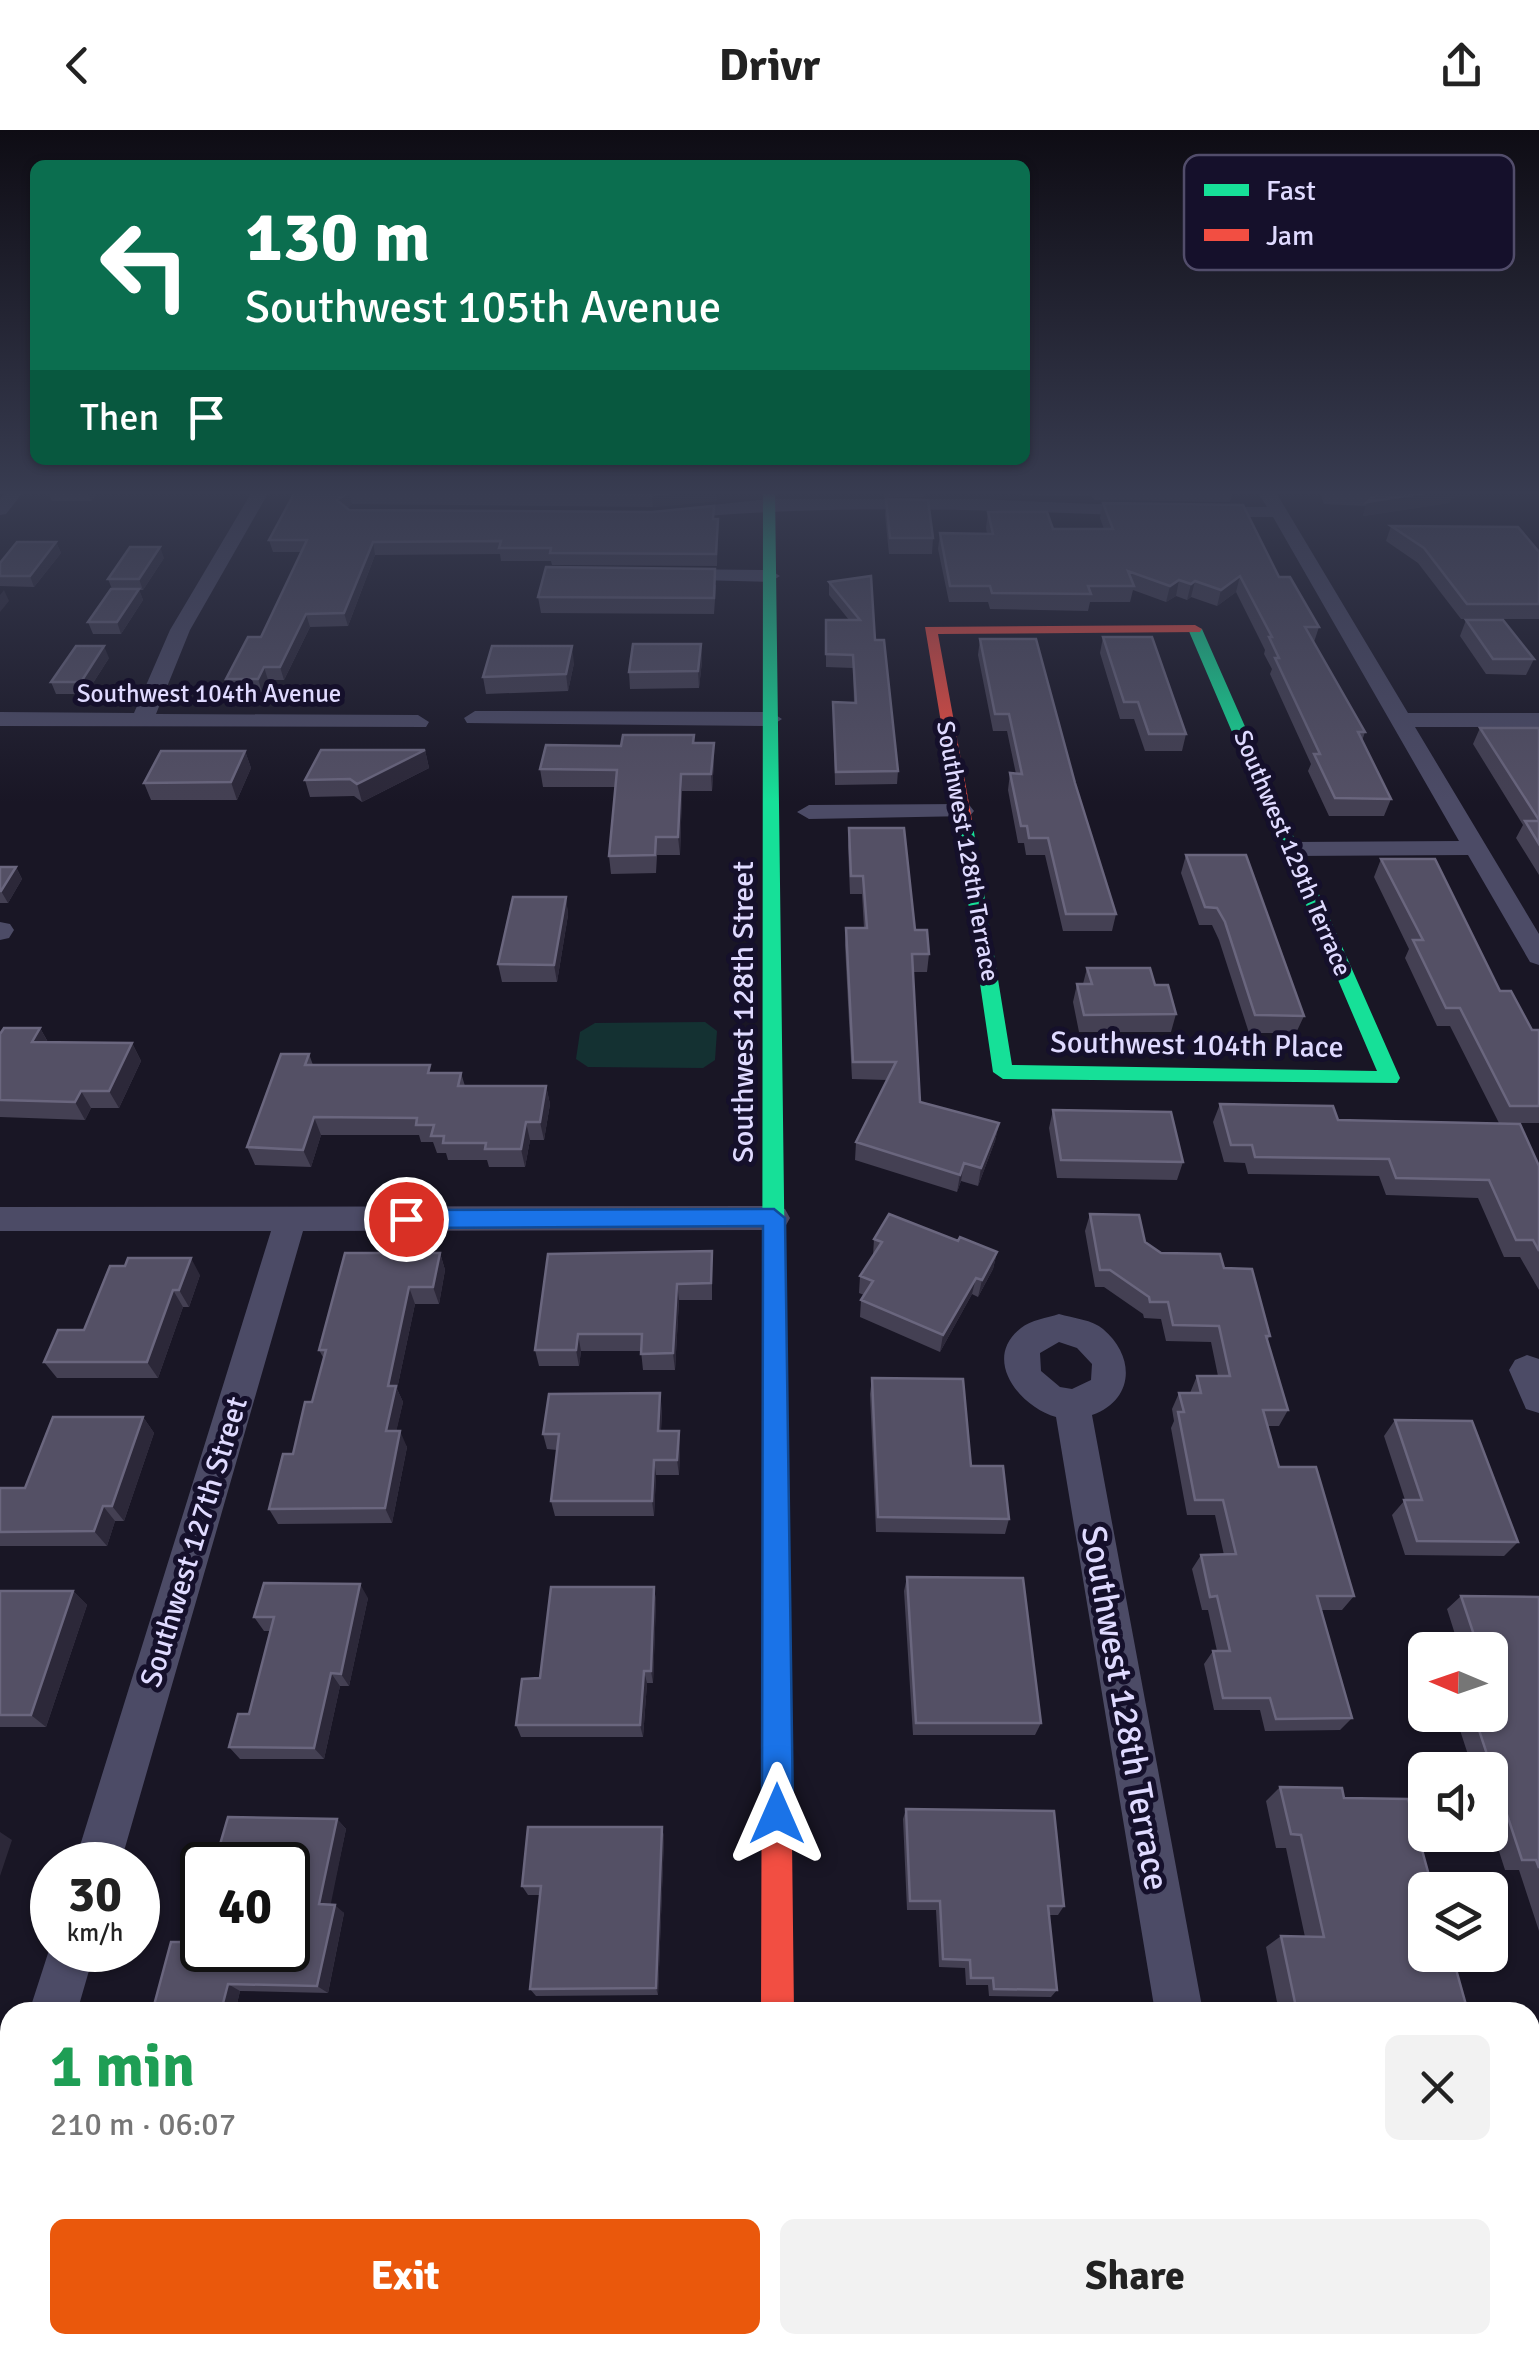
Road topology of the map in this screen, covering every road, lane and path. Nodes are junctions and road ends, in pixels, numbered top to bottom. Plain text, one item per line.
1 (201, 594) edge
2 (770, 594) edge
3 (1326, 594) edge
4 (1195, 629) joint
5 (475, 718) dead end
6 (771, 718) junction
7 (0, 719) edge
8 (142, 720) junction
9 (1401, 720) junction
10 (1539, 720) edge
11 (418, 722) dead end
12 (962, 811) junction
13 (809, 812) dead end
14 (1292, 848) junction
15 (1476, 848) junction
16 (1529, 924) edge
17 (1539, 956) edge
18 (1003, 1072) joint
19 (1390, 1078) joint
20 (774, 1218) junction
21 (0, 1220) edge
22 (290, 1220) junction
23 (1072, 1404) dead end
24 (104, 1842) edge
25 (65, 1972) edge
26 (56, 2002) edge
27 (778, 2002) edge
28 (1177, 2002) edge

1 - 8 street
2 - 6 street, Southwest 128th Street
3 - 9 street
4 - 12 street, Southwest 128th Terrace
4 - 14 street, Southwest 129th Terrace
5 - 6 street
6 - 20 street, Southwest 128th Street
7 - 8 street, Southwest 104th Avenue
8 - 11 street, Southwest 104th Avenue
9 - 10 street
9 - 15 street
12 - 13 street
12 - 18 street, Southwest 128th Terrace
14 - 15 street
14 - 19 street, Southwest 129th Terrace
15 - 16 street
16 - 17 street
18 - 19 street, Southwest 104th Place
20 - 22 street
20 - 27 street, Southwest 128th Street
21 - 22 street
22 - 24 street, Southwest 127th Street
23 - 28 street, Southwest 128th Terrace
25 - 26 street

